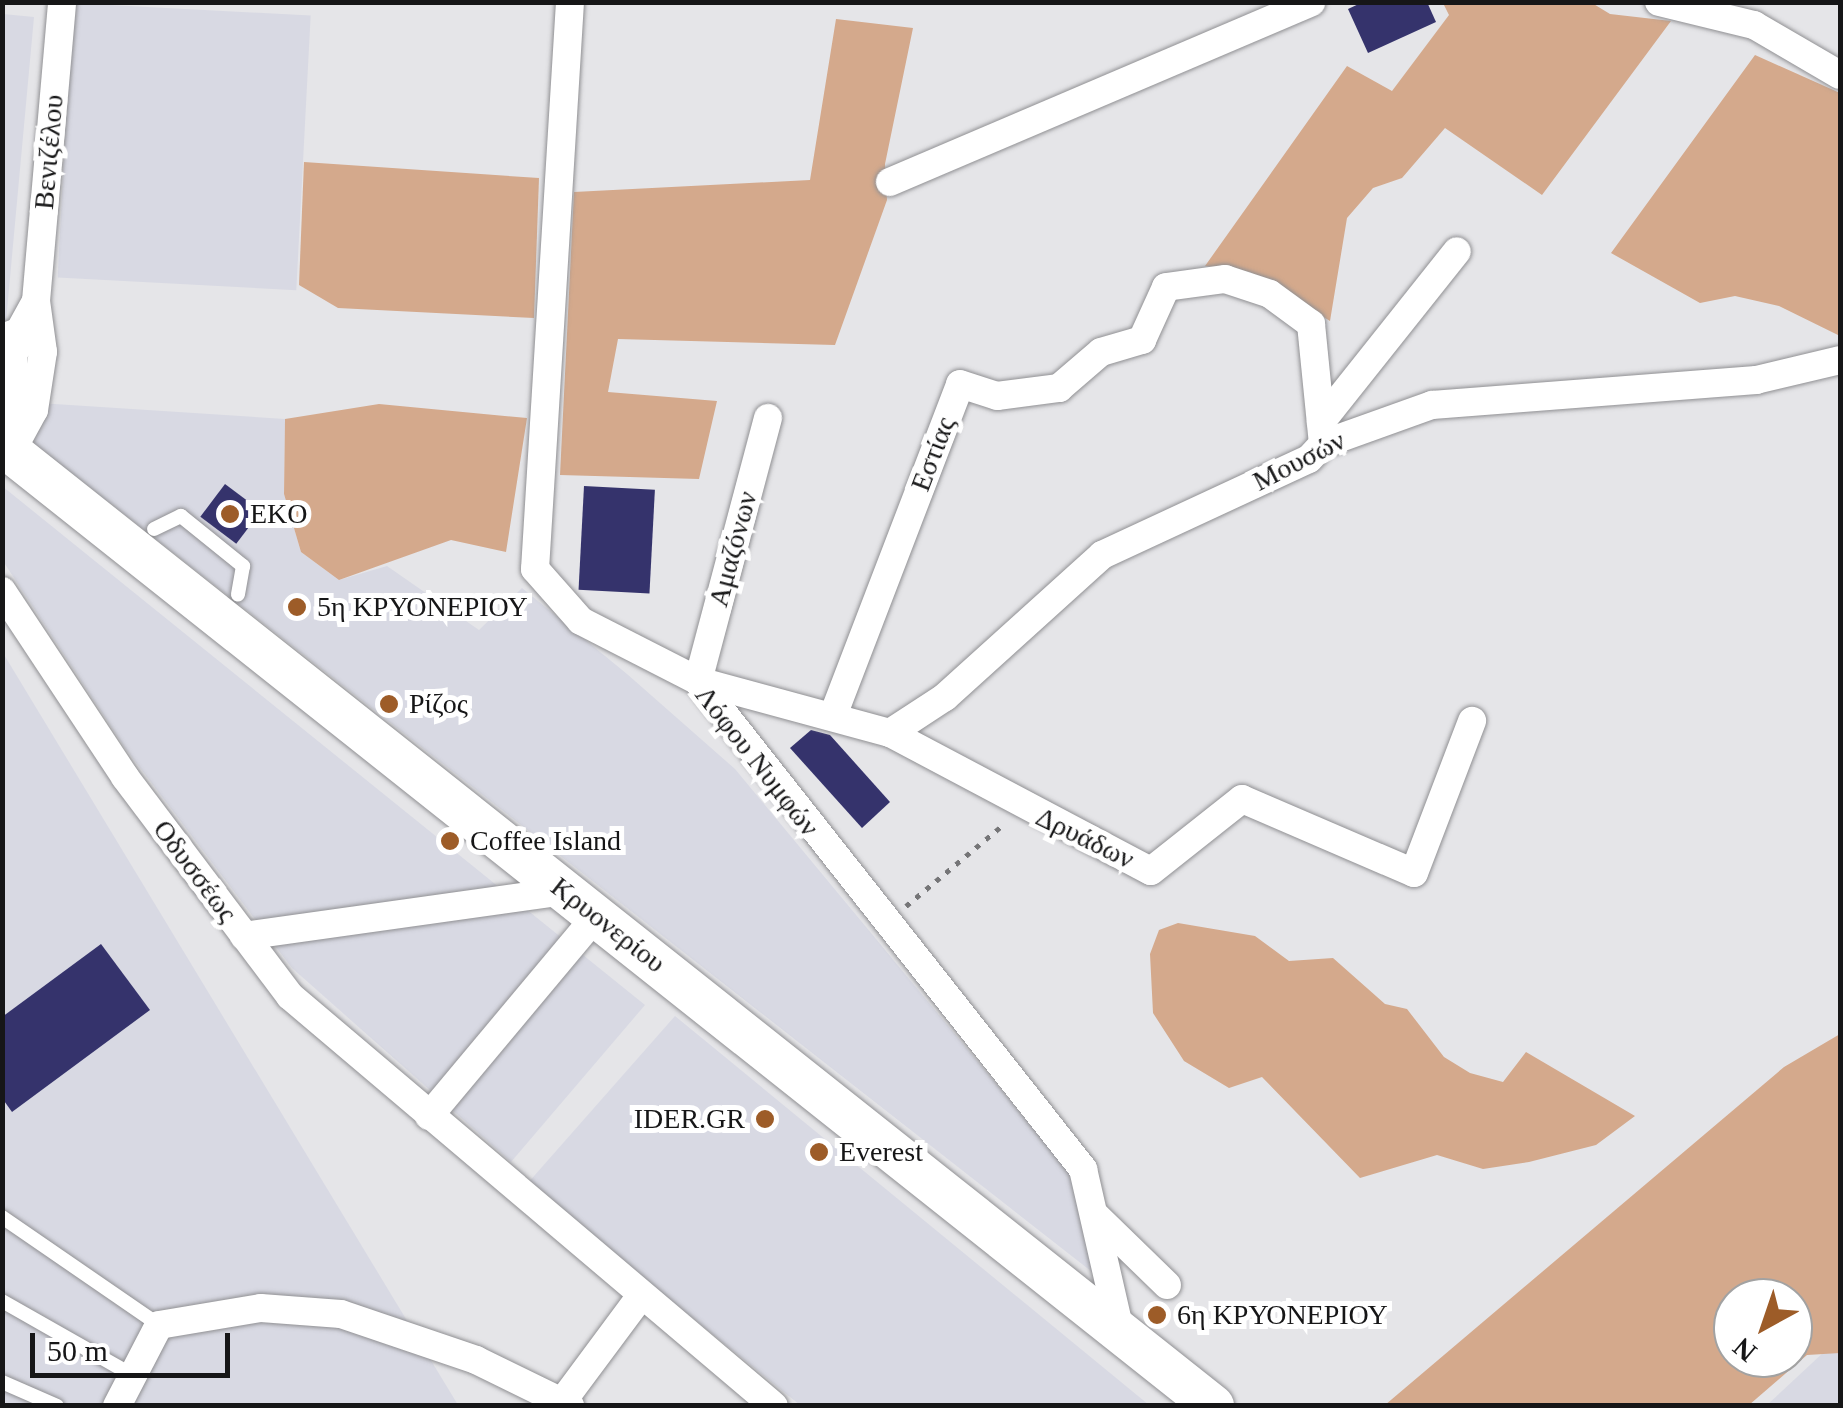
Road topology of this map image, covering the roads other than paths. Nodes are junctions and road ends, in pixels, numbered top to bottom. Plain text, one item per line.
1 (62, 2) edge
2 (570, 2) edge
3 (1311, 2) edge
4 (1658, 2) edge
5 (1840, 75) edge
6 (890, 182) dead end
7 (1457, 251) dead end
8 (36, 301) junction
9 (8, 346) edge
10 (1840, 360) edge
11 (768, 418) dead end
12 (1322, 433) junction
13 (5, 452) edge
14 (154, 530) dead end
15 (2, 591) edge
16 (238, 595) dead end
17 (698, 680) junction
18 (834, 713) junction
19 (1472, 721) dead end
20 (890, 733) junction
21 (581, 903) junction
22 (244, 936) junction
23 (429, 1116) junction
24 (1096, 1216) junction
25 (2, 1217) edge
26 (1167, 1286) dead end
27 (640, 1297) junction
28 (2, 1301) edge
29 (158, 1325) junction
30 (1120, 1332) junction
31 (132, 1375) junction
32 (2, 1382) edge
33 (566, 1404) edge
34 (56, 1406) edge
35 (116, 1406) edge
36 (774, 1406) edge
37 (1213, 1406) edge

1 - 8 street, Βενιζέλου
2 - 17 street, Λόφου Νυμφών
3 - 6 street
4 - 5 street
7 - 12 street
8 - 9 street, Βενιζέλου
8 - 13 street, Βενιζέλου
9 - 13 street, Βενιζέλου
10 - 12 street, Μουσών
11 - 17 street, Αμαζόνων
12 - 18 street, Εστίας
12 - 20 street, Μουσών
13 - 21 main road, Κρυονερίου
14 - 16 lane
15 - 22 street, Οδυσσέως
17 - 18 street, Δρυάδων
17 - 24 street, Λόφου Νυμφών
18 - 20 street, Δρυάδων
19 - 20 street, Δρυάδων
21 - 22 street
21 - 23 street
21 - 30 main road, Κρυονερίου
22 - 23 street, Οδυσσέως
23 - 27 street, Οδυσσέως
24 - 26 street
24 - 30 street, Λόφου Νυμφών
25 - 29 lane
27 - 33 street
27 - 36 street, Οδυσσέως
28 - 31 lane
29 - 31 street
29 - 33 street
30 - 37 main road, Κρυονερίου
31 - 35 street
32 - 34 lane

